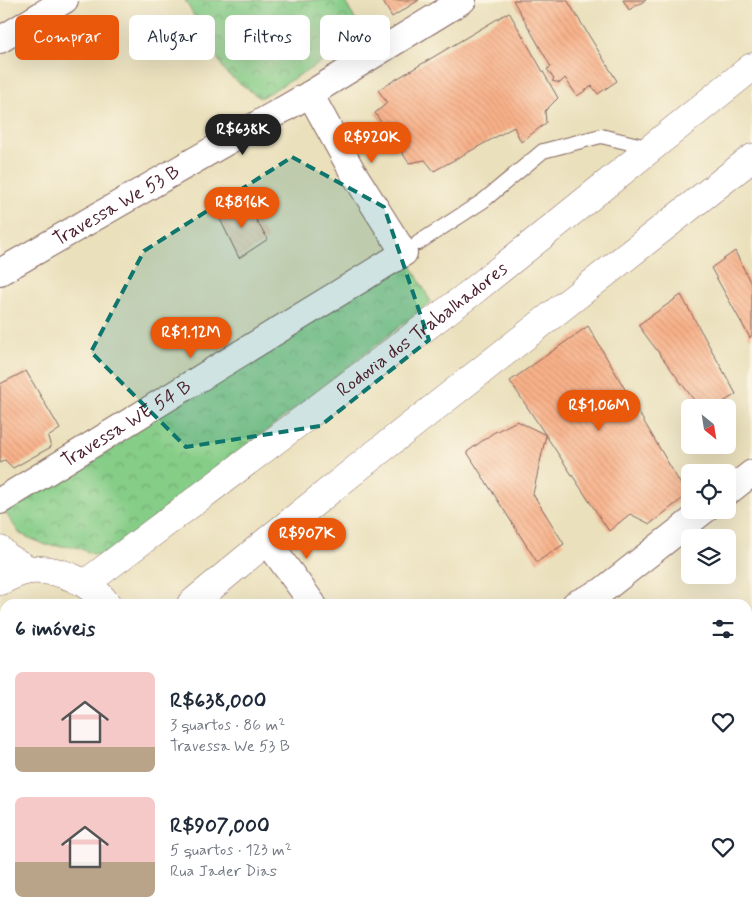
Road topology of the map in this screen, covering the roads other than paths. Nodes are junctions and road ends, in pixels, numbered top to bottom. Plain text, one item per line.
1 (65, 0) edge
2 (463, 0) edge
3 (0, 40) edge
4 (752, 67) edge
5 (310, 94) junction
6 (651, 148) junction
7 (752, 158) edge
8 (411, 248) junction
9 (0, 272) edge
10 (752, 473) edge
11 (736, 486) edge
12 (0, 501) edge
13 (694, 519) edge
14 (267, 541) junction
15 (0, 550) edge
16 (29, 570) junction
17 (0, 581) edge
18 (86, 584) junction
19 (103, 599) edge
20 (197, 599) edge
21 (309, 599) edge
22 (585, 599) edge

1 - 3 street
2 - 5 street, Travessa We 53 B
4 - 6 main road, Rodovia dos Trabalhadores
5 - 8 street
5 - 9 street, Travessa We 53 B
6 - 8 lane
6 - 18 main road, Rodovia dos Trabalhadores
7 - 14 main road
8 - 12 street, Travessa WE 54 B
10 - 11 street
13 - 22 street
14 - 20 main road
14 - 21 street
15 - 16 main road
16 - 17 main road
16 - 18 main road
18 - 19 main road

